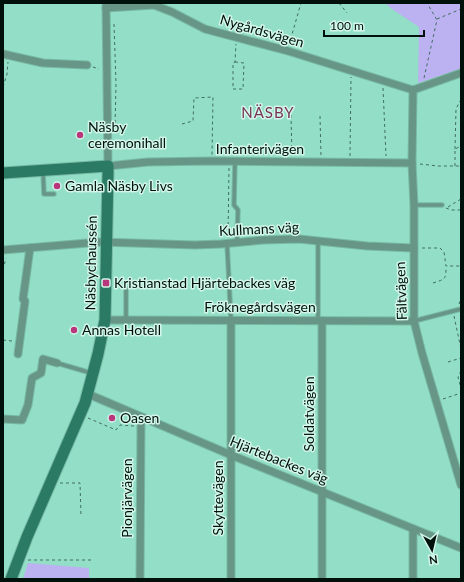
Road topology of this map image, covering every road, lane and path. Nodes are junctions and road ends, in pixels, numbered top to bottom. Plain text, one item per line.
1 (301, 3) edge
2 (339, 3) edge
3 (427, 3) edge
4 (154, 4) edge
5 (106, 5) edge
6 (461, 9) edge
7 (347, 13) dead end
8 (437, 20) junction
9 (236, 37) junction
10 (288, 51) junction
11 (6, 55) edge
12 (235, 62) junction
13 (86, 65) joint
14 (102, 70) dead end
15 (351, 71) junction
16 (461, 73) edge
17 (383, 81) junction
18 (422, 86) junction
19 (3, 87) edge
20 (413, 90) junction
21 (460, 102) edge
22 (291, 115) dead end
23 (320, 116) dead end
24 (182, 124) dead end
25 (461, 146) edge
26 (455, 148) junction
27 (212, 162) junction
28 (292, 162) junction
29 (321, 162) junction
30 (350, 163) junction
31 (386, 163) junction
32 (412, 163) junction
33 (234, 165) junction
34 (108, 166) junction
35 (455, 166) junction
36 (461, 166) edge
37 (43, 170) junction
38 (3, 173) edge
39 (54, 194) dead end
40 (461, 199) edge
41 (442, 204) dead end
42 (414, 205) junction
43 (461, 210) edge
44 (318, 240) junction
45 (106, 242) junction
46 (238, 242) junction
47 (228, 243) junction
48 (30, 248) junction
49 (413, 248) junction
50 (5, 250) edge
51 (446, 266) junction
52 (461, 266) edge
53 (3, 270) edge
54 (433, 283) dead end
55 (126, 289) dead end
56 (461, 309) edge
57 (453, 311) junction
58 (105, 320) junction
59 (126, 320) junction
60 (231, 320) junction
61 (320, 321) junction
62 (414, 321) junction
63 (3, 340) edge
64 (20, 342) junction
65 (461, 349) edge
66 (18, 354) dead end
67 (461, 358) edge
68 (448, 362) dead end
69 (57, 363) joint
70 (461, 371) edge
71 (93, 374) junction
72 (461, 388) edge
73 (461, 393) edge
74 (88, 394) junction
75 (437, 401) junction
76 (84, 416) dead end
77 (141, 417) junction
78 (3, 419) edge
79 (141, 427) junction
80 (231, 455) junction
81 (56, 483) dead end
82 (461, 485) edge
83 (322, 492) junction
84 (81, 516) dead end
85 (413, 529) junction
86 (461, 548) edge
87 (23, 560) dead end
88 (92, 560) dead end
89 (11, 579) edge
90 (140, 579) edge
91 (231, 579) edge
92 (322, 579) edge
93 (413, 579) edge

1 - 10 path
2 - 7 path
3 - 8 path
4 - 5 street, Nygårdsvägen
4 - 9 street, Nygårdsvägen
5 - 34 street, Näsbychaussén
6 - 8 path
8 - 18 path
9 - 10 street, Nygårdsvägen
9 - 12 path
10 - 15 street, Nygårdsvägen
11 - 13 street
11 - 19 path
12 - 12 path
13 - 14 path
15 - 17 street, Nygårdsvägen
15 - 30 path
16 - 18 street
17 - 20 street, Nygårdsvägen
17 - 31 path
18 - 20 street
20 - 32 street, Fältvägen
21 - 26 path
22 - 28 path
23 - 29 path
24 - 27 path
25 - 26 path
26 - 35 path
27 - 33 street, Infanterivägen
27 - 34 street, Infanterivägen
28 - 29 street, Infanterivägen
28 - 33 street, Infanterivägen
29 - 30 street, Infanterivägen
30 - 31 street, Infanterivägen
31 - 32 street, Infanterivägen
32 - 35 path
32 - 42 street, Fältvägen
33 - 46 lane
33 - 47 path
34 - 37 street
34 - 45 street, Näsbychaussén
35 - 36 path
37 - 38 street
37 - 39 lane
40 - 43 path
41 - 42 lane
42 - 49 street, Fältvägen
44 - 46 street, Kullmans väg
44 - 49 street, Kullmans väg
44 - 61 lane
45 - 47 street, Kullmans väg
45 - 48 street, Kullmans väg
45 - 58 street, Näsbychaussén
46 - 47 street, Kullmans väg
47 - 60 lane
48 - 50 street, Kullmans väg
48 - 64 street
49 - 51 path
49 - 62 street, Fältvägen
50 - 53 path
51 - 52 path
51 - 54 path
55 - 59 lane
56 - 57 lane
57 - 62 lane
57 - 65 path
58 - 59 street, Fröknegårdsvägen
58 - 71 street, Näsbychaussén
59 - 60 street, Fröknegårdsvägen
60 - 61 street, Fröknegårdsvägen
60 - 80 street, Skyttevägen
61 - 62 street, Fröknegårdsvägen
61 - 83 street, Soldatvägen
62 - 75 street, Fältvägen
63 - 64 path
64 - 66 street
67 - 68 path
69 - 71 lane
69 - 78 street
70 - 72 path
71 - 74 street, Näsbychaussén
73 - 75 path
74 - 77 street, Hjärtebackes väg
74 - 89 street, Näsbychaussén
75 - 82 street, Fältvägen
76 - 79 path
77 - 79 street, Pionjärvägen
77 - 80 street, Hjärtebackes väg
79 - 90 street, Pionjärvägen
80 - 83 street, Hjärtebackes väg
80 - 91 street, Skyttevägen
81 - 84 path
83 - 85 street, Hjärtebackes väg
83 - 92 street, Soldatvägen
85 - 86 street, Hjärtebackes väg
85 - 93 street
87 - 88 path

